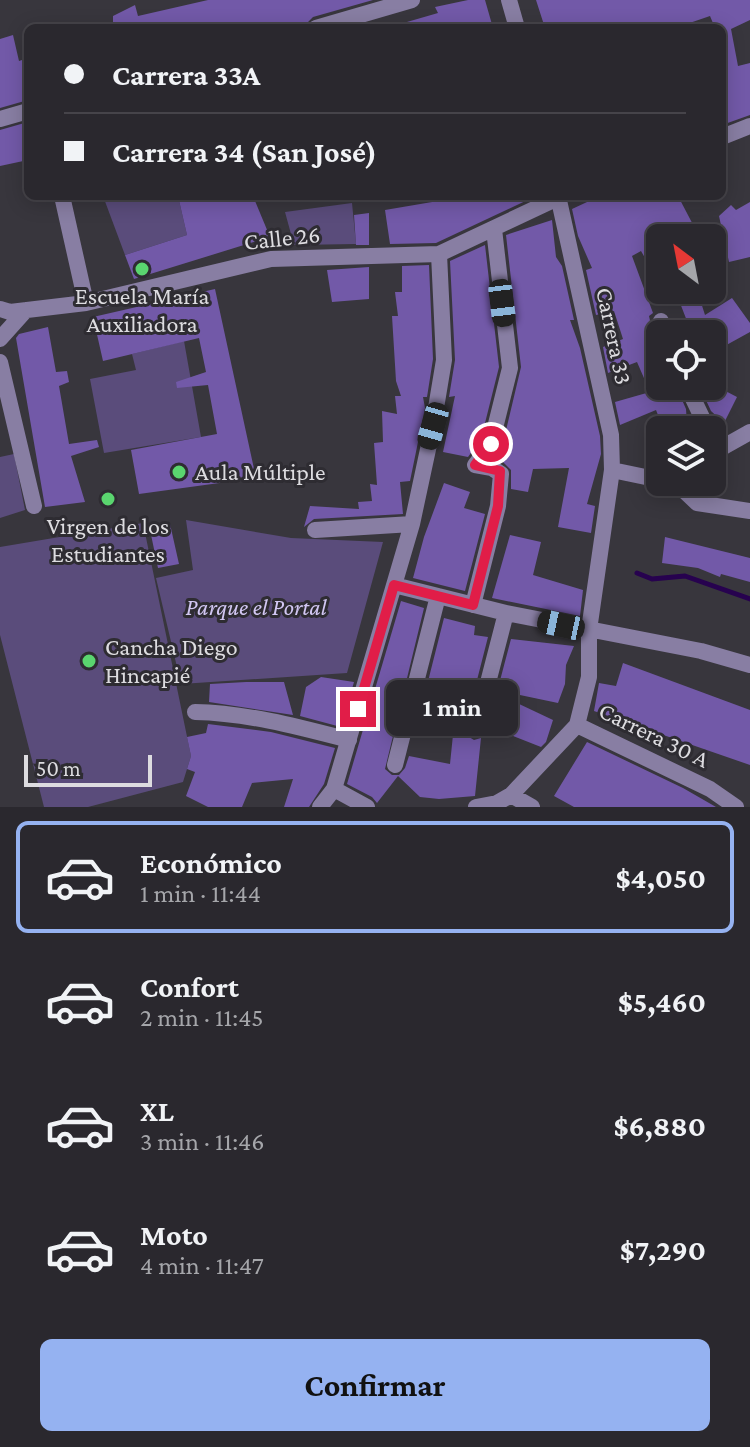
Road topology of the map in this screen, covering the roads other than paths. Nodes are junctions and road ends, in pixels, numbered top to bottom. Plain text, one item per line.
1 (412, 0) edge
2 (509, 0) edge
3 (330, 24) edge
4 (516, 24) edge
5 (24, 112) edge
6 (0, 119) edge
7 (750, 126) edge
8 (726, 135) edge
9 (63, 200) edge
10 (552, 200) edge
11 (561, 200) edge
12 (494, 229) junction
13 (439, 254) junction
14 (86, 303) junction
15 (0, 309) edge
16 (26, 310) junction
17 (6, 323) edge
18 (0, 339) edge
19 (0, 362) edge
20 (750, 432) edge
21 (726, 443) edge
22 (612, 470) junction
23 (646, 477) edge
24 (688, 496) edge
25 (34, 506) dead end
26 (750, 511) edge
27 (412, 524) junction
28 (315, 530) dead end
29 (394, 585) junction
30 (438, 596) junction
31 (473, 605) junction
32 (506, 613) junction
33 (589, 630) junction
34 (750, 665) edge
35 (203, 712) dead end
36 (577, 725) junction
37 (476, 729) dead end
38 (349, 740) junction
39 (395, 765) dead end
40 (334, 789) junction
41 (511, 795) junction
42 (320, 807) edge
43 (367, 807) edge
44 (478, 807) edge
45 (532, 807) edge
46 (736, 807) edge

1 - 3 street
2 - 4 street
5 - 6 street
7 - 8 street
9 - 14 street
10 - 12 street, Calle 26
11 - 22 street, Carrera 33
12 - 13 street, Calle 26
12 - 31 street
13 - 14 street, Calle 26
13 - 27 street
14 - 16 street, Calle 26
15 - 16 street, Calle 26
16 - 17 street
17 - 18 street
19 - 25 street
20 - 21 street
22 - 23 street
22 - 33 street, Carrera 33
24 - 26 street
27 - 28 street
27 - 29 street
29 - 30 street
29 - 38 street
30 - 31 street
30 - 39 street
31 - 32 street
32 - 33 street
32 - 37 street
33 - 34 street
33 - 36 street, Carrera 33
35 - 38 street
36 - 41 street
36 - 46 street, Carrera 30 A
38 - 40 street
40 - 42 street
40 - 43 street
41 - 44 street
41 - 45 street

